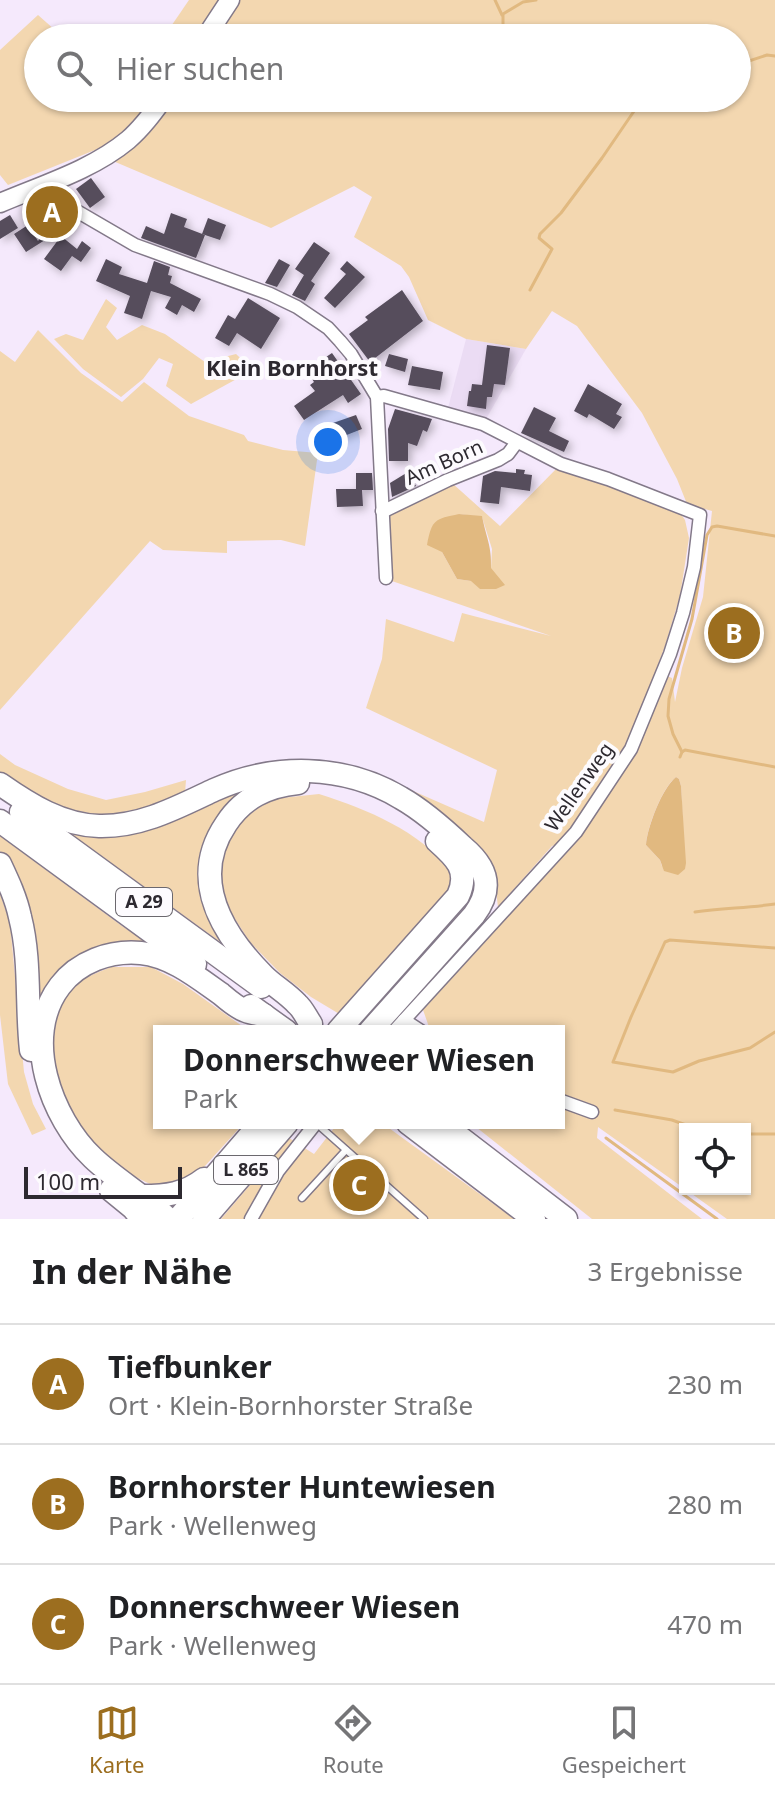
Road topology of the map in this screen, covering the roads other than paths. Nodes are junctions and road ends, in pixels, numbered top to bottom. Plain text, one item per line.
1 (230, 0) edge
2 (214, 24) edge
3 (153, 112) edge
4 (47, 183) junction
5 (0, 203) edge
6 (377, 397) junction
7 (517, 442) junction
8 (382, 511) junction
9 (386, 578) dead end
10 (0, 784) edge
11 (0, 797) edge
12 (0, 821) edge
13 (0, 864) edge
14 (281, 1015) edge
15 (404, 1020) junction
16 (324, 1025) edge
17 (331, 1025) edge
18 (375, 1025) edge
19 (399, 1025) edge
20 (412, 1025) edge
21 (565, 1102) edge
22 (592, 1112) dead end
23 (256, 1129) edge
24 (282, 1129) edge
25 (311, 1129) edge
26 (323, 1129) edge
27 (416, 1129) edge
28 (449, 1129) edge
29 (346, 1150) junction
30 (229, 1159) junction
31 (142, 1196) junction
32 (302, 1198) dead end
33 (142, 1219) edge
34 (168, 1219) edge
35 (178, 1219) edge
36 (204, 1219) edge
37 (251, 1219) edge
38 (424, 1219) edge
39 (534, 1219) edge
40 (566, 1219) edge

1 - 2 main road
3 - 4 main road
4 - 5 main road
4 - 6 street
6 - 7 street
6 - 8 street
7 - 8 street, Am Born
7 - 15 street, Wellenweg
8 - 9 street
10 - 18 highway
11 - 14 highway, A 29
12 - 14 highway, A 29
13 - 33 highway
14 - 16 highway
14 - 17 highway
14 - 31 highway
15 - 19 street, Wellenweg
15 - 20 street
21 - 22 street
23 - 30 highway
24 - 36 highway, L 865
25 - 37 street
26 - 29 lane
27 - 39 highway
28 - 40 highway
29 - 32 lane
29 - 38 lane
30 - 31 highway
30 - 35 highway
31 - 34 highway

